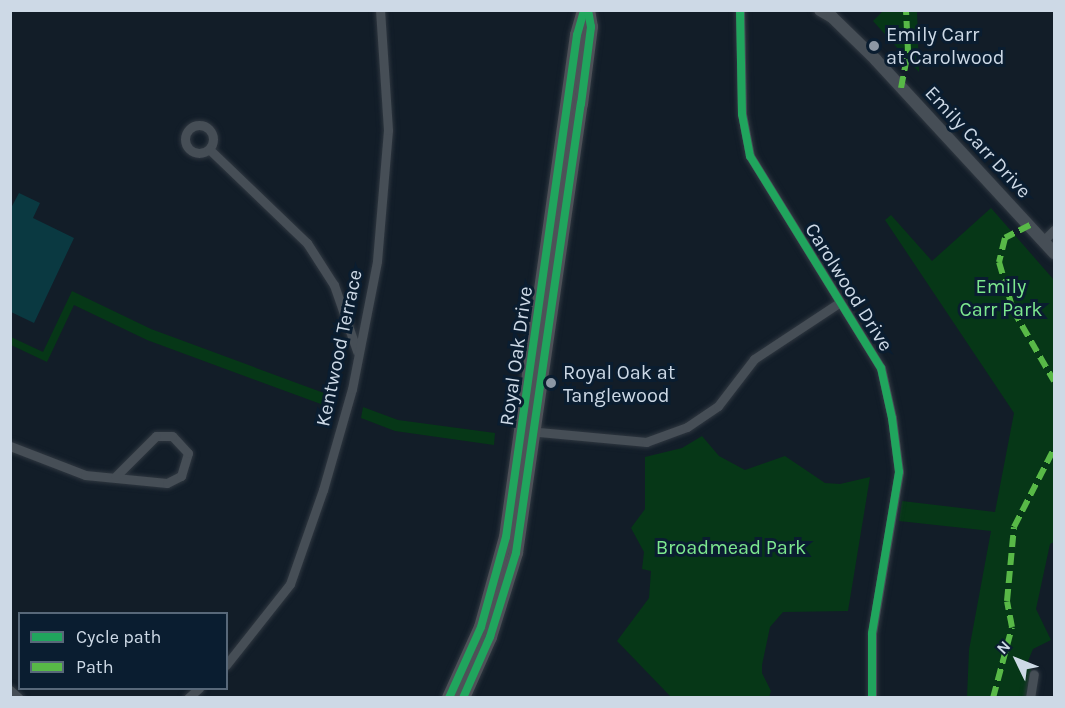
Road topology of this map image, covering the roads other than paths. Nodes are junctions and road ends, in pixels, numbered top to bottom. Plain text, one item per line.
1 (380, 10) edge
2 (586, 10) edge
3 (740, 10) edge
4 (820, 10) edge
5 (209, 149) dead end
6 (1054, 231) edge
7 (1044, 240) junction
8 (1054, 253) edge
9 (839, 303) junction
10 (357, 353) junction
11 (522, 430) junction
12 (536, 432) junction
13 (10, 446) edge
14 (116, 476) junction
15 (228, 662) edge
16 (1034, 674) dead end
17 (10, 690) edge
18 (19, 698) edge
19 (449, 698) edge
20 (463, 698) edge
21 (872, 698) edge
22 (1030, 698) edge

1 - 10 street, Kentwood Terrace
2 - 11 main road, Royal Oak Drive
2 - 12 main road, Royal Oak Drive
3 - 9 street, Carolwood Drive
4 - 7 street, Emily Carr Drive
5 - 10 street
6 - 7 street
7 - 8 street, Emily Carr Drive
9 - 12 street
9 - 21 street, Carolwood Drive
10 - 15 street, Kentwood Terrace
11 - 12 street
11 - 19 main road, Royal Oak Drive
12 - 20 main road, Royal Oak Drive
13 - 14 street
14 - 14 street
16 - 22 street
17 - 18 street

